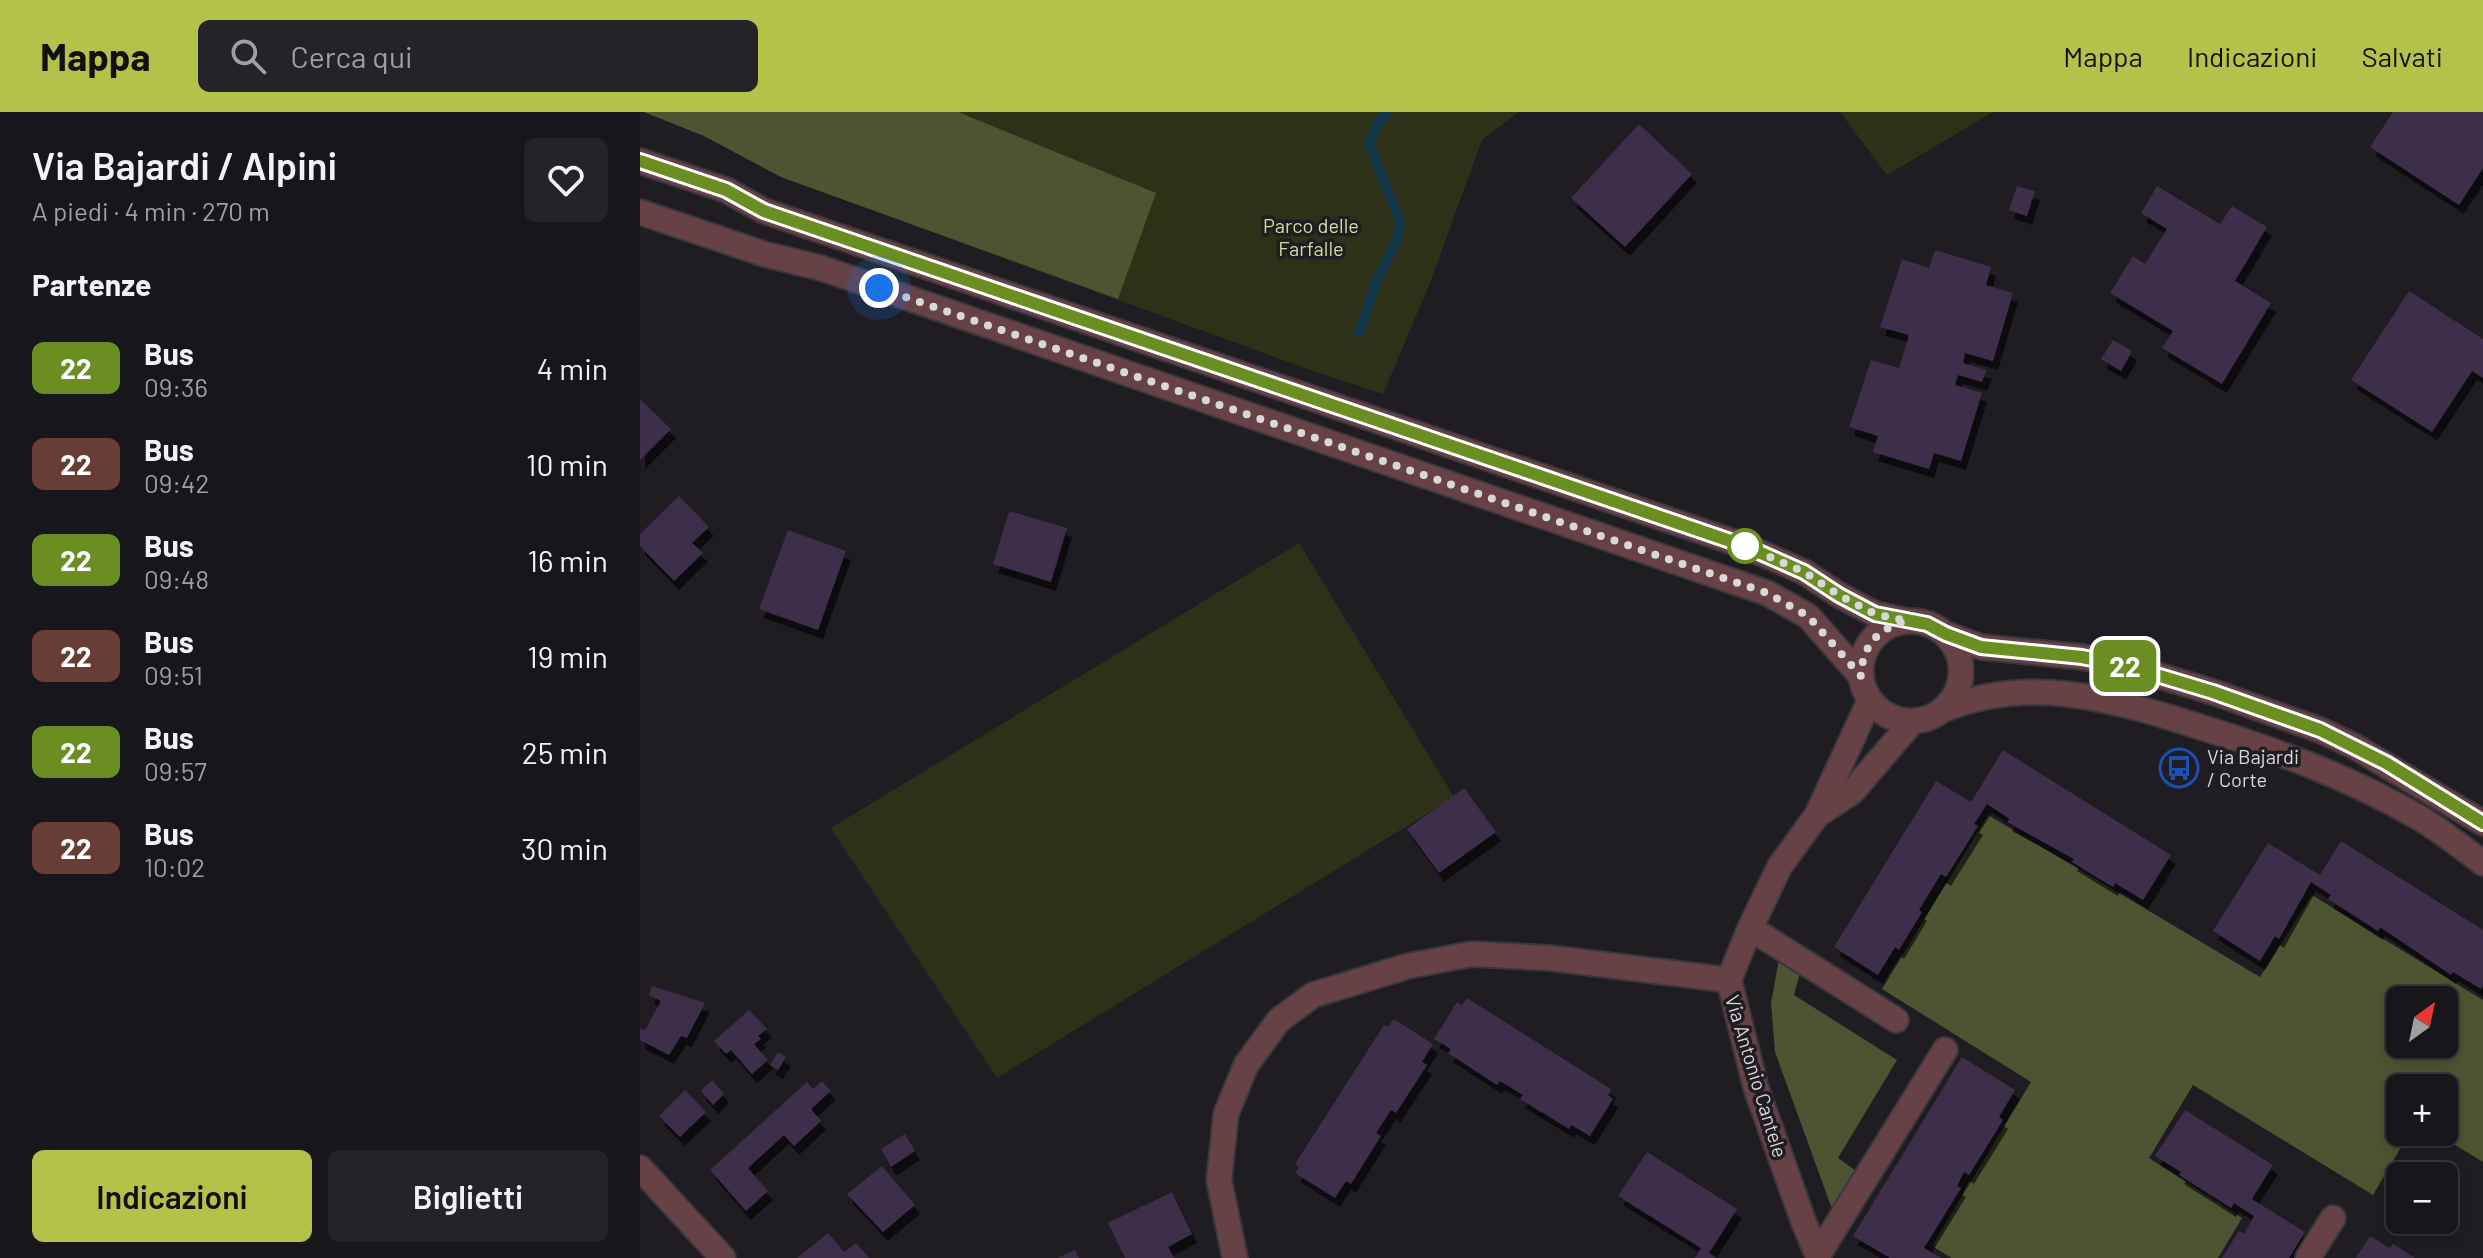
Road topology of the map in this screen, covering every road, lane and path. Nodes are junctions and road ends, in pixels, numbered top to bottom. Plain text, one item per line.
1 (640, 161) edge
2 (640, 212) edge
3 (1907, 621) junction
4 (1946, 634) junction
5 (1861, 676) junction
6 (1870, 700) junction
7 (1945, 709) junction
8 (1912, 722) junction
9 (1817, 815) junction
10 (2483, 823) edge
11 (2483, 863) edge
12 (1750, 928) junction
13 (1729, 980) junction
14 (1896, 1020) dead end
15 (1945, 1050) dead end
16 (640, 1168) edge
17 (2333, 1218) dead end
18 (1819, 1256) edge
19 (723, 1258) edge
20 (1235, 1258) edge
21 (2308, 1258) edge

1 - 3 street
2 - 5 street
3 - 4 street
3 - 5 street
4 - 7 street
4 - 10 street
5 - 6 street
6 - 8 street
6 - 9 street, Via Antonio Cantele
7 - 8 street
7 - 11 street
8 - 9 street, Via Antonio Cantele
9 - 12 street, Via Antonio Cantele
12 - 13 street, Via Antonio Cantele
12 - 14 street
13 - 18 street, Via Antonio Cantele
13 - 20 street
15 - 18 street
16 - 19 street
17 - 21 street

